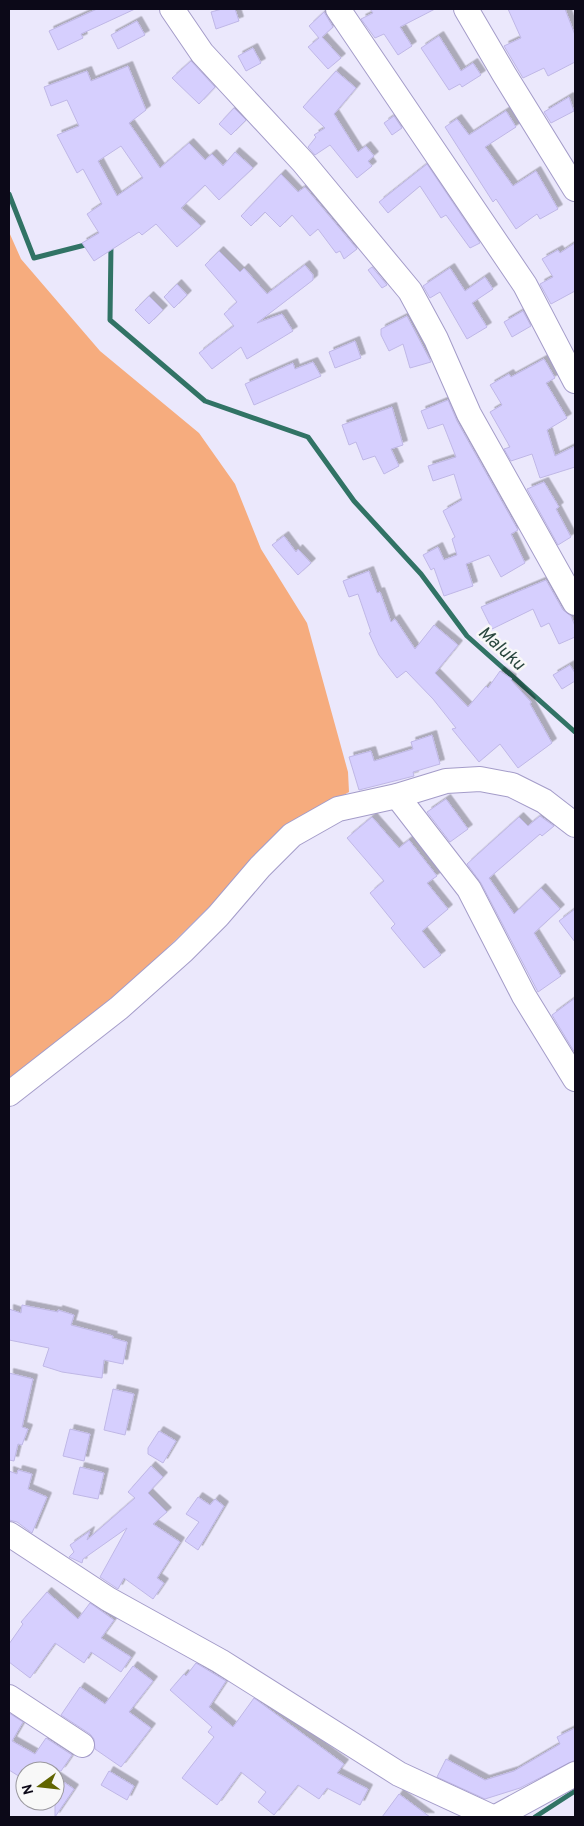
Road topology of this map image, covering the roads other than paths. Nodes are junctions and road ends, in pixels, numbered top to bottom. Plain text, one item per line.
1 (172, 9) edge
2 (338, 9) edge
3 (466, 9) edge
4 (575, 189) edge
5 (575, 381) edge
6 (575, 603) edge
7 (396, 796) junction
8 (575, 825) edge
9 (575, 1079) edge
10 (9, 1094) edge
11 (9, 1534) edge
12 (9, 1697) edge
13 (82, 1745) dead end
14 (575, 1774) edge
15 (492, 1817) edge
16 (496, 1817) edge

1 - 6 street
2 - 5 street
3 - 4 street
7 - 8 street
7 - 9 street
7 - 10 street
11 - 15 street
12 - 13 street
14 - 16 street

